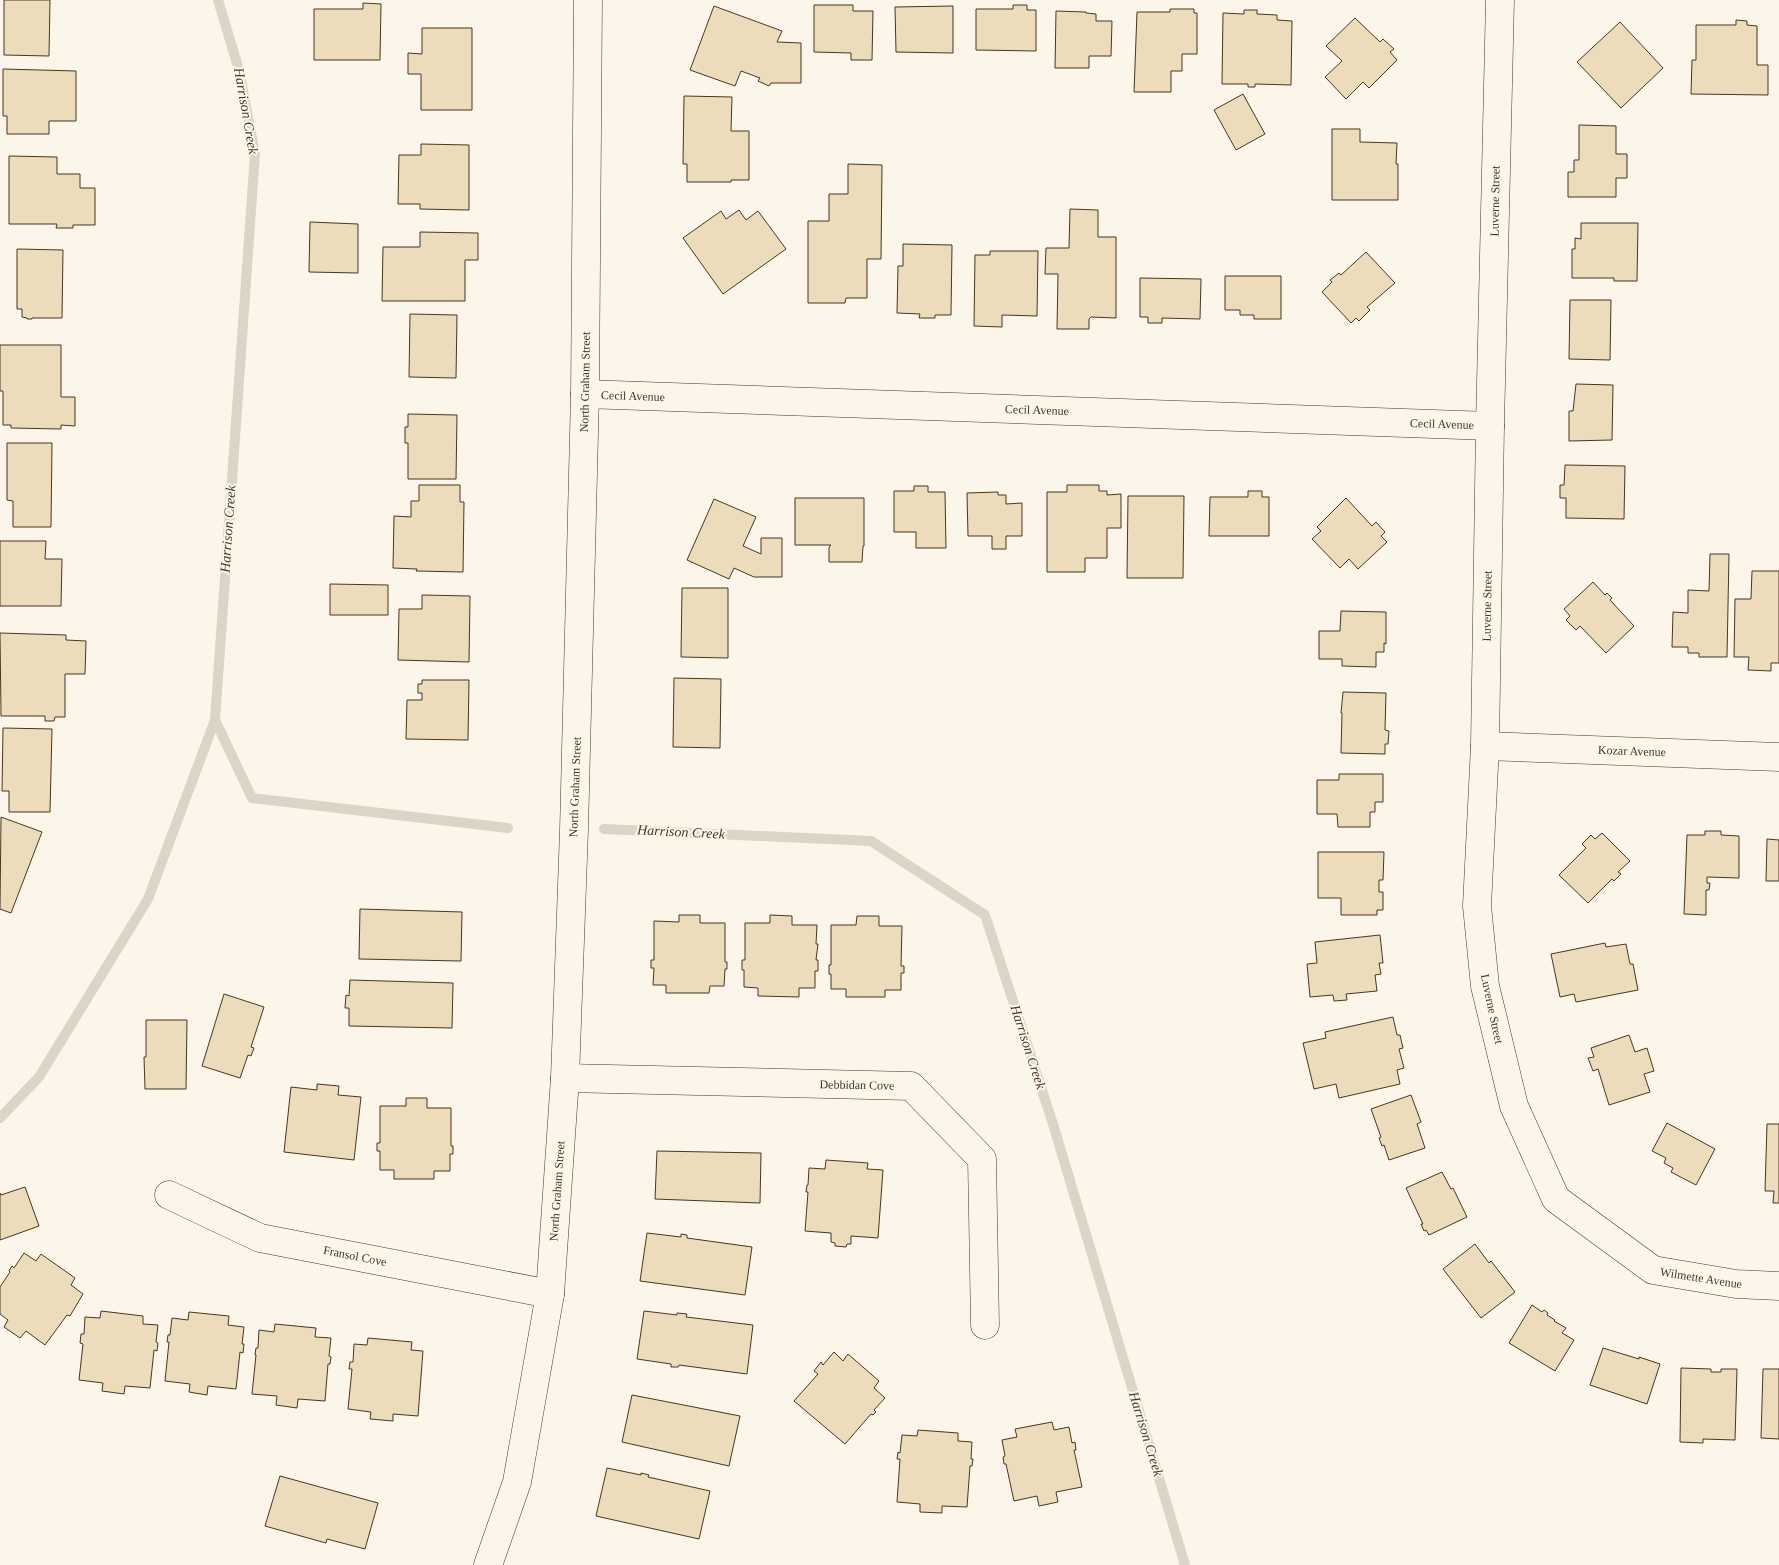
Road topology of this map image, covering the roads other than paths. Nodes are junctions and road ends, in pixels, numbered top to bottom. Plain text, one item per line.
1 (588, 0) edge
2 (1500, 0) edge
3 (585, 394) junction
4 (1490, 426) junction
5 (1485, 746) junction
6 (1779, 757) edge
7 (565, 1078) junction
8 (169, 1194) dead end
9 (1556, 1199) joint
10 (1779, 1286) edge
11 (550, 1294) junction
12 (985, 1326) dead end
13 (488, 1565) edge

1 - 3 street, North Graham Street
2 - 4 street, Luverne Street
3 - 4 street, Cecil Avenue
3 - 7 street, North Graham Street
4 - 5 street, Luverne Street
5 - 6 street, Kozar Avenue
5 - 9 street, Luverne Street
7 - 11 street, North Graham Street
7 - 12 street, Debbidan Cove
8 - 11 street, Fransol Cove
9 - 10 street, Wilmette Avenue
11 - 13 street, North Graham Street

